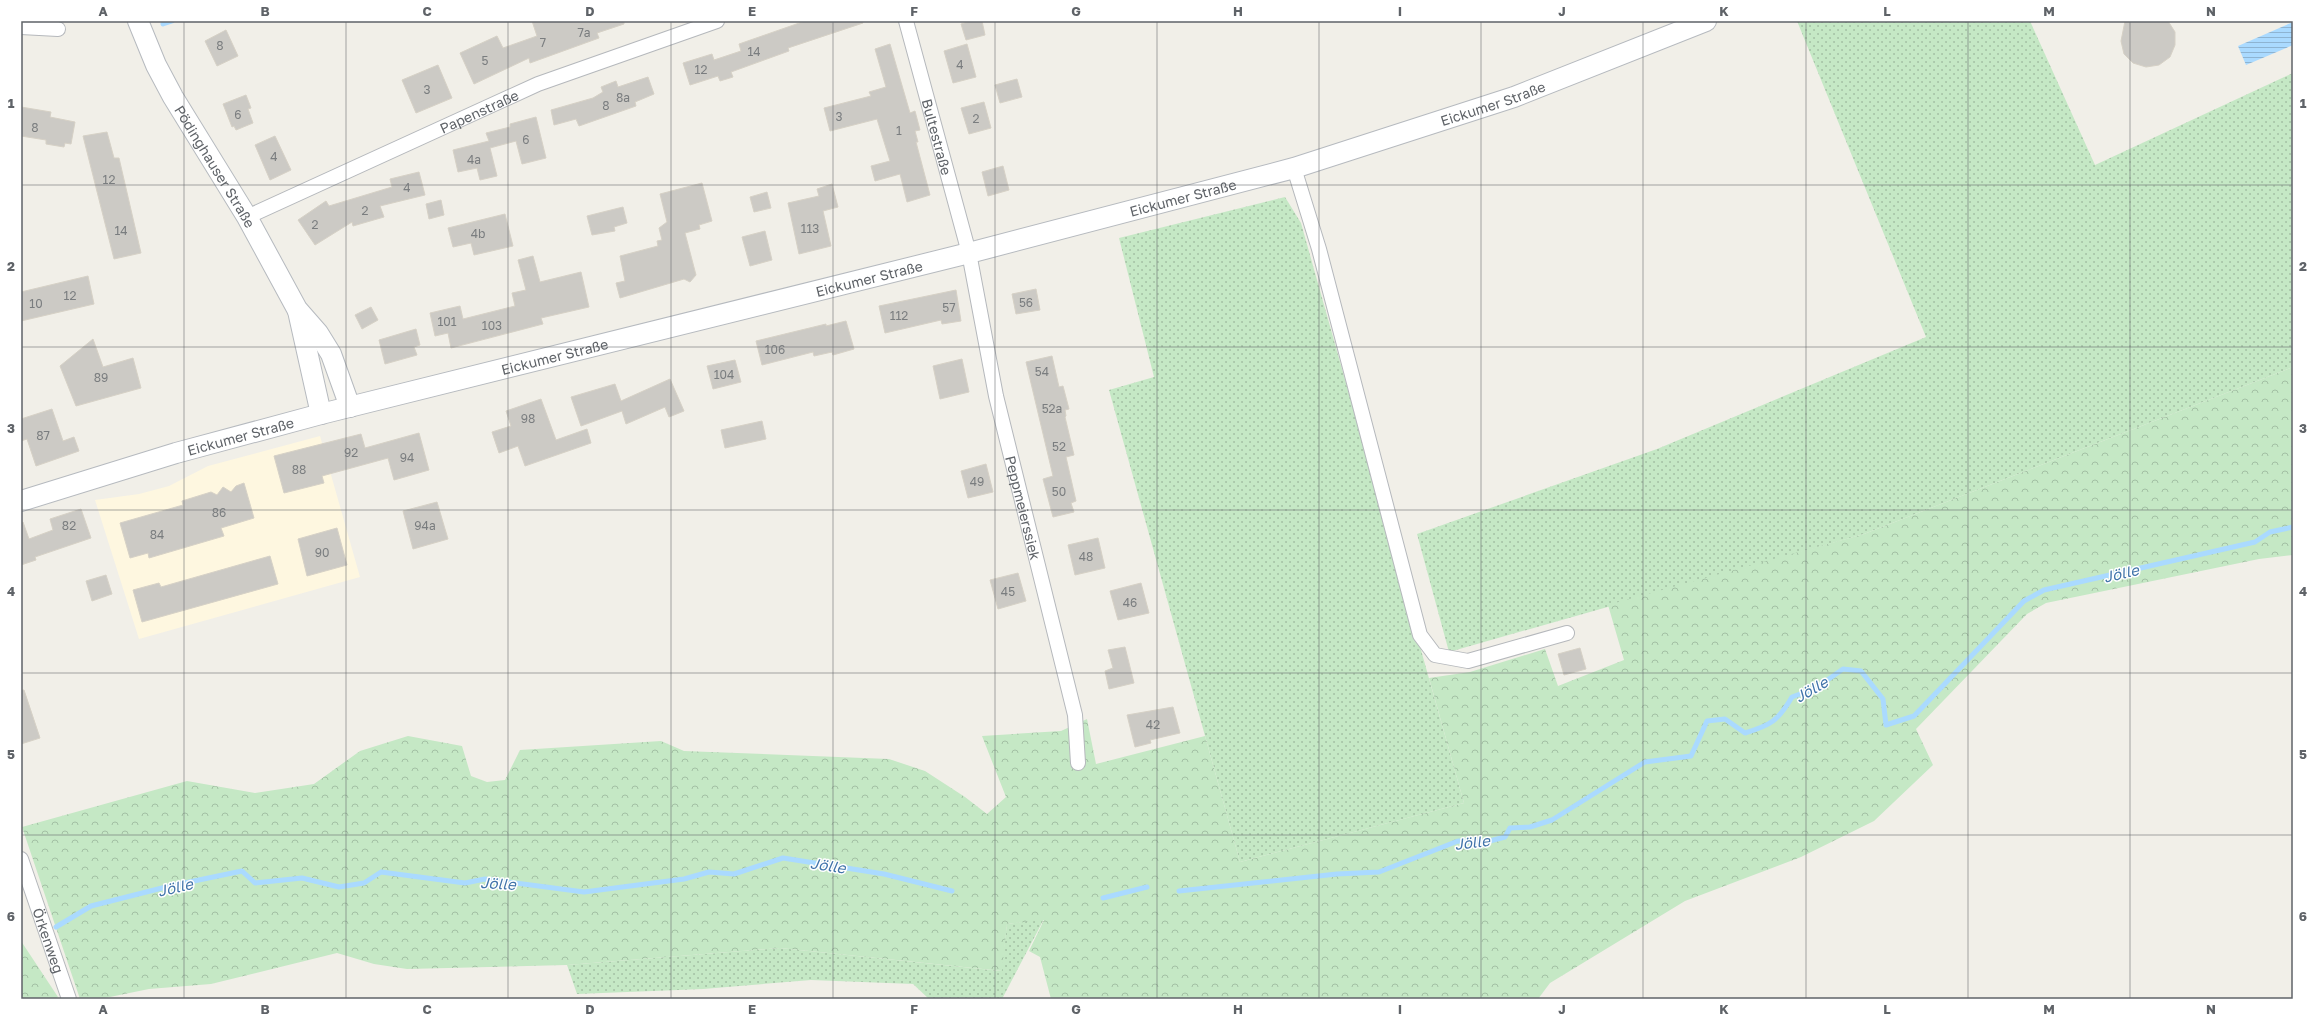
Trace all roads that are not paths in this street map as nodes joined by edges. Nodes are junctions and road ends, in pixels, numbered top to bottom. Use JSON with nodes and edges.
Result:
{"nodes":[{"id":1,"x":138,"y":21,"type":"edge"},
{"id":2,"x":717,"y":21,"type":"edge"},
{"id":3,"x":906,"y":21,"type":"edge"},
{"id":4,"x":1706,"y":21,"type":"edge"},
{"id":5,"x":21,"y":27,"type":"edge"},
{"id":6,"x":58,"y":29,"type":"dead end"},
{"id":7,"x":1294,"y":168,"type":"junction"},
{"id":8,"x":247,"y":217,"type":"junction"},
{"id":9,"x":969,"y":253,"type":"junction"},
{"id":10,"x":297,"y":309,"type":"junction"},
{"id":11,"x":350,"y":407,"type":"junction"},
{"id":12,"x":321,"y":414,"type":"junction"},
{"id":13,"x":21,"y":500,"type":"edge"},
{"id":14,"x":1566,"y":633,"type":"dead end"},
{"id":15,"x":1078,"y":762,"type":"dead end"},
{"id":16,"x":21,"y":859,"type":"edge"},
{"id":17,"x":69,"y":999,"type":"edge"}],
"edges":[{"from":1,"to":8,"type":"main road","name":"Pödinghauser Straße"},
{"from":2,"to":8,"type":"street","name":"Papenstraße"},
{"from":3,"to":9,"type":"street","name":"Bultestraße"},
{"from":4,"to":7,"type":"main road","name":"Eickumer Straße"},
{"from":5,"to":6,"type":"street"},
{"from":7,"to":9,"type":"main road","name":"Eickumer Straße"},
{"from":7,"to":14,"type":"street"},
{"from":8,"to":10,"type":"main road","name":"Pödinghauser Straße"},
{"from":9,"to":11,"type":"main road","name":"Eickumer Straße"},
{"from":9,"to":15,"type":"street","name":"Peppmeierssiek"},
{"from":10,"to":11,"type":"main road","name":"Pödinghauser Straße"},
{"from":10,"to":12,"type":"main road","name":"Pödinghauser Straße"},
{"from":11,"to":12,"type":"main road","name":"Eickumer Straße"},
{"from":12,"to":13,"type":"main road","name":"Eickumer Straße"},
{"from":16,"to":17,"type":"street","name":"Örkenweg"}]}
